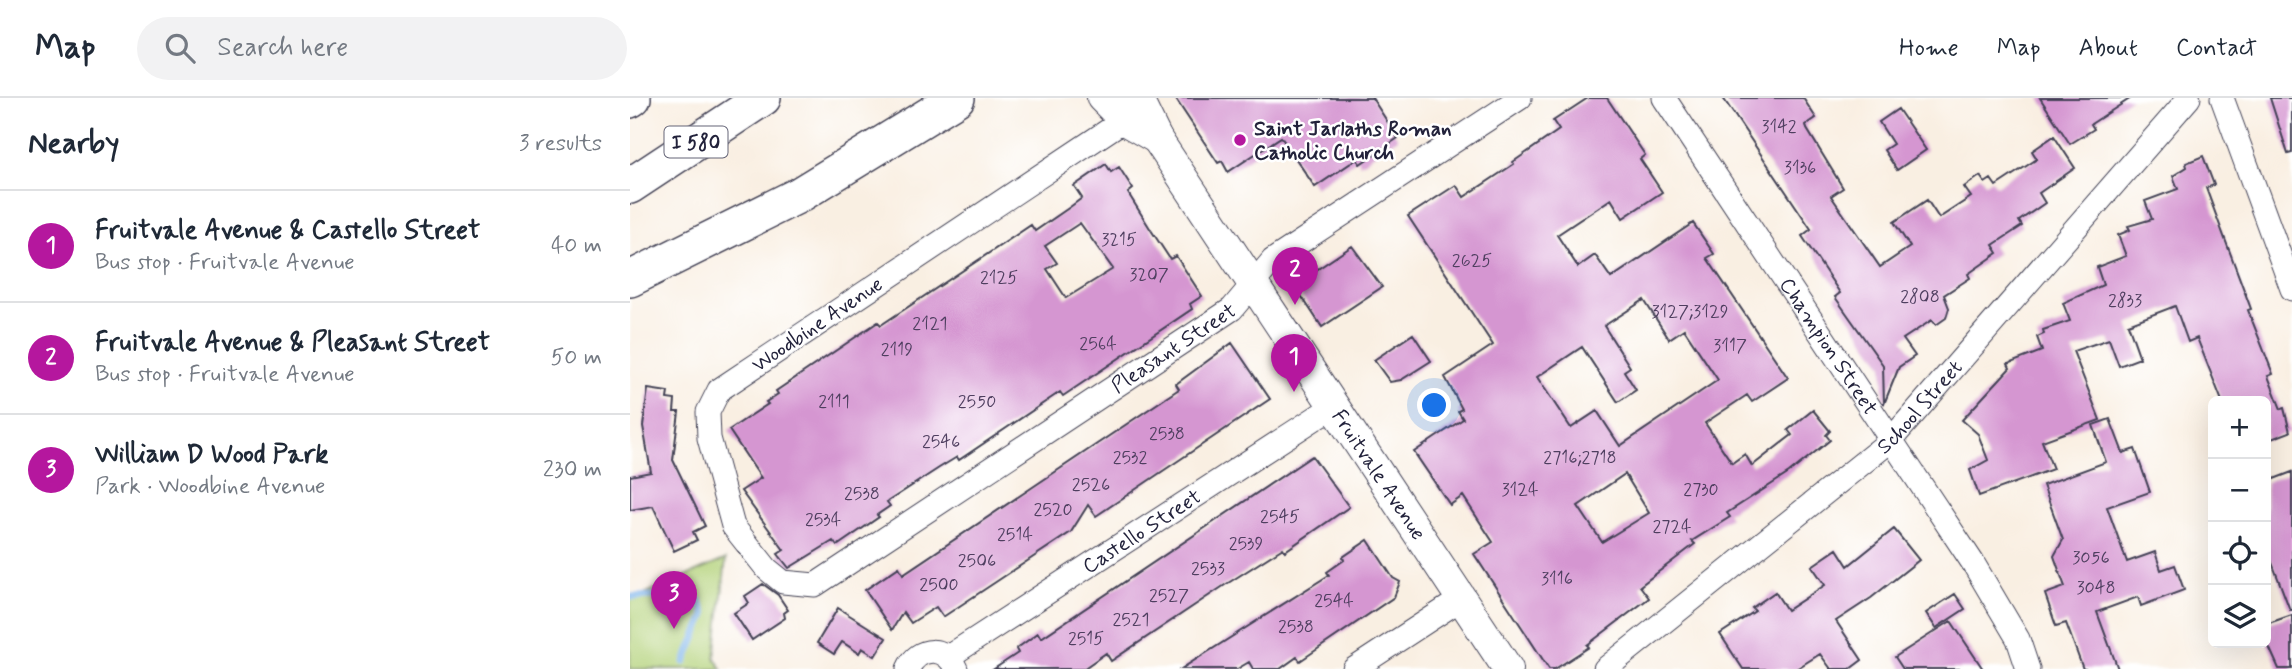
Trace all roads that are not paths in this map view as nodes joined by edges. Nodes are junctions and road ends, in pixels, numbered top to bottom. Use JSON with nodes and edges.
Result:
{"nodes":[{"id":1,"x":763,"y":98,"type":"edge"},
{"id":2,"x":957,"y":98,"type":"edge"},
{"id":3,"x":1102,"y":98,"type":"edge"},
{"id":4,"x":1520,"y":98,"type":"edge"},
{"id":5,"x":1664,"y":98,"type":"edge"},
{"id":6,"x":2189,"y":98,"type":"edge"},
{"id":7,"x":2222,"y":98,"type":"edge"},
{"id":8,"x":1130,"y":109,"type":"edge"},
{"id":9,"x":630,"y":186,"type":"edge"},
{"id":10,"x":630,"y":279,"type":"edge"},
{"id":11,"x":1253,"y":284,"type":"junction"},
{"id":12,"x":2292,"y":289,"type":"edge"},
{"id":13,"x":1334,"y":406,"type":"junction"},
{"id":14,"x":1890,"y":441,"type":"junction"},
{"id":15,"x":815,"y":585,"type":"joint"},
{"id":16,"x":1461,"y":599,"type":"junction"},
{"id":17,"x":952,"y":663,"type":"edge"},
{"id":18,"x":908,"y":669,"type":"edge"},
{"id":19,"x":1354,"y":669,"type":"edge"},
{"id":20,"x":1508,"y":669,"type":"edge"},
{"id":21,"x":1605,"y":669,"type":"edge"},
{"id":22,"x":2028,"y":669,"type":"edge"}],
"edges":[{"from":1,"to":9,"type":"highway","number":"I 580"},
{"from":2,"to":10,"type":"highway"},
{"from":3,"to":8,"type":"main road","name":"Fruitvale Avenue"},
{"from":4,"to":11,"type":"street","name":"Pleasant Street"},
{"from":5,"to":14,"type":"street","name":"Champion Street"},
{"from":6,"to":14,"type":"street","name":"School Street"},
{"from":7,"to":12,"type":"street"},
{"from":8,"to":11,"type":"main road","name":"Fruitvale Avenue"},
{"from":8,"to":15,"type":"street","name":"Woodbine Avenue"},
{"from":11,"to":13,"type":"main road","name":"Fruitvale Avenue"},
{"from":11,"to":15,"type":"street","name":"Pleasant Street"},
{"from":13,"to":16,"type":"main road","name":"Fruitvale Avenue"},
{"from":13,"to":17,"type":"street","name":"Castello Street"},
{"from":14,"to":21,"type":"street","name":"School Street"},
{"from":14,"to":22,"type":"street","name":"Champion Street"},
{"from":16,"to":19,"type":"street"},
{"from":16,"to":20,"type":"main road","name":"Fruitvale Avenue"},
{"from":17,"to":18,"type":"street"}]}
